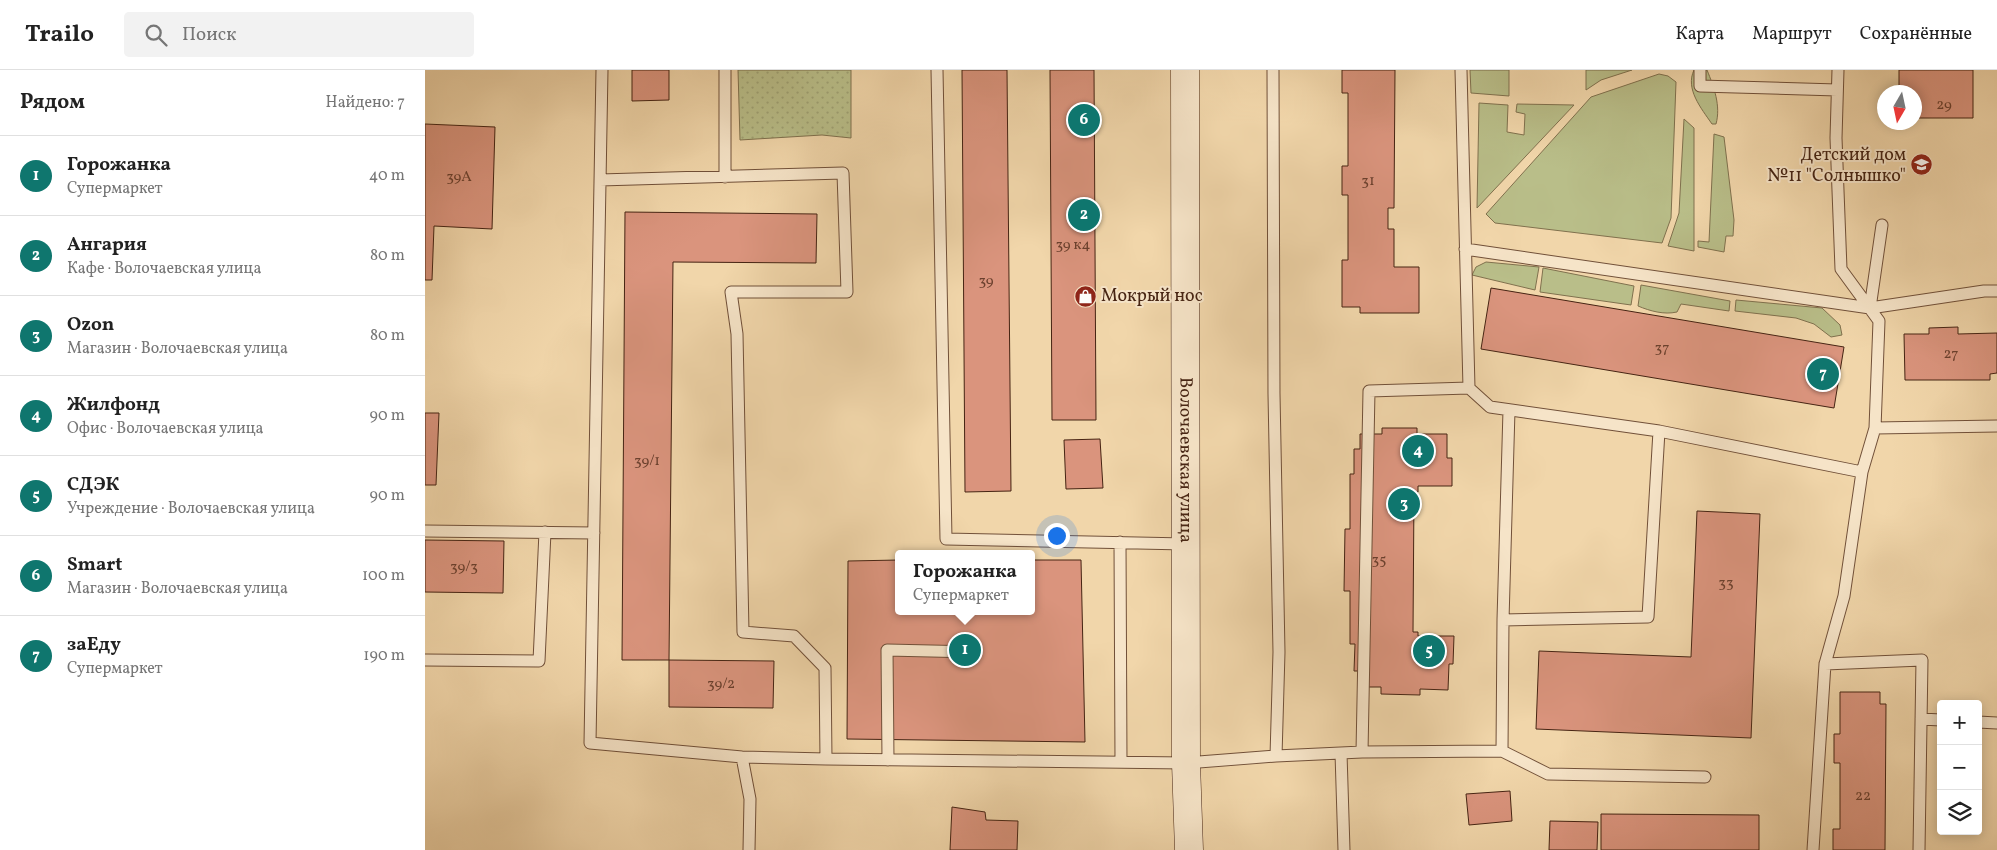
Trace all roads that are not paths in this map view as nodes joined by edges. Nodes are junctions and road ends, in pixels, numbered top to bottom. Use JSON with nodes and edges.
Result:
{"nodes":[{"id":1,"x":602,"y":70,"type":"edge"},
{"id":2,"x":725,"y":70,"type":"edge"},
{"id":3,"x":937,"y":70,"type":"edge"},
{"id":4,"x":1185,"y":70,"type":"edge"},
{"id":5,"x":1273,"y":70,"type":"edge"},
{"id":6,"x":1461,"y":70,"type":"edge"},
{"id":7,"x":1700,"y":70,"type":"edge"},
{"id":8,"x":1838,"y":70,"type":"edge"},
{"id":9,"x":1837,"y":90,"type":"junction"},
{"id":10,"x":725,"y":177,"type":"junction"},
{"id":11,"x":600,"y":180,"type":"junction"},
{"id":12,"x":1882,"y":225,"type":"dead end"},
{"id":13,"x":1465,"y":249,"type":"junction"},
{"id":14,"x":1997,"y":292,"type":"edge"},
{"id":15,"x":1870,"y":308,"type":"junction"},
{"id":16,"x":1469,"y":388,"type":"junction"},
{"id":17,"x":1509,"y":410,"type":"junction"},
{"id":18,"x":1997,"y":426,"type":"edge"},
{"id":19,"x":1875,"y":428,"type":"junction"},
{"id":20,"x":1659,"y":431,"type":"junction"},
{"id":21,"x":1862,"y":472,"type":"junction"},
{"id":22,"x":425,"y":531,"type":"edge"},
{"id":23,"x":545,"y":532,"type":"junction"},
{"id":24,"x":594,"y":533,"type":"junction"},
{"id":25,"x":1120,"y":542,"type":"junction"},
{"id":26,"x":1186,"y":544,"type":"junction"},
{"id":27,"x":1503,"y":620,"type":"junction"},
{"id":28,"x":975,"y":652,"type":"dead end"},
{"id":29,"x":425,"y":660,"type":"edge"},
{"id":30,"x":1825,"y":664,"type":"junction"},
{"id":31,"x":1921,"y":720,"type":"junction"},
{"id":32,"x":1937,"y":720,"type":"edge"},
{"id":33,"x":1982,"y":722,"type":"edge"},
{"id":34,"x":1997,"y":723,"type":"edge"},
{"id":35,"x":1502,"y":751,"type":"junction"},
{"id":36,"x":1341,"y":752,"type":"junction"},
{"id":37,"x":1361,"y":752,"type":"junction"},
{"id":38,"x":1276,"y":756,"type":"junction"},
{"id":39,"x":742,"y":757,"type":"junction"},
{"id":40,"x":826,"y":759,"type":"junction"},
{"id":41,"x":888,"y":760,"type":"junction"},
{"id":42,"x":1121,"y":762,"type":"junction"},
{"id":43,"x":1186,"y":763,"type":"junction"},
{"id":44,"x":1705,"y":777,"type":"dead end"},
{"id":45,"x":749,"y":850,"type":"edge"},
{"id":46,"x":1189,"y":850,"type":"edge"},
{"id":47,"x":1344,"y":850,"type":"edge"},
{"id":48,"x":1813,"y":850,"type":"edge"},
{"id":49,"x":1919,"y":850,"type":"edge"}],
"edges":[{"from":1,"to":11,"type":"lane"},
{"from":2,"to":10,"type":"lane"},
{"from":3,"to":25,"type":"lane"},
{"from":4,"to":26,"type":"street","name":"Волочаевская улица"},
{"from":5,"to":38,"type":"lane"},
{"from":6,"to":13,"type":"lane"},
{"from":7,"to":9,"type":"lane"},
{"from":8,"to":9,"type":"lane"},
{"from":9,"to":15,"type":"lane"},
{"from":10,"to":11,"type":"lane"},
{"from":10,"to":40,"type":"lane"},
{"from":11,"to":24,"type":"lane"},
{"from":12,"to":15,"type":"lane"},
{"from":13,"to":15,"type":"lane"},
{"from":13,"to":16,"type":"lane"},
{"from":14,"to":15,"type":"lane"},
{"from":15,"to":19,"type":"lane"},
{"from":16,"to":17,"type":"lane"},
{"from":16,"to":37,"type":"lane"},
{"from":17,"to":20,"type":"lane"},
{"from":17,"to":27,"type":"lane"},
{"from":18,"to":19,"type":"lane"},
{"from":19,"to":21,"type":"lane"},
{"from":20,"to":21,"type":"lane"},
{"from":20,"to":27,"type":"lane"},
{"from":21,"to":30,"type":"lane"},
{"from":22,"to":23,"type":"lane"},
{"from":23,"to":24,"type":"lane"},
{"from":23,"to":29,"type":"lane"},
{"from":24,"to":39,"type":"lane"},
{"from":25,"to":26,"type":"lane"},
{"from":25,"to":42,"type":"lane"},
{"from":26,"to":43,"type":"street","name":"Волочаевская улица"},
{"from":27,"to":35,"type":"lane"},
{"from":28,"to":41,"type":"lane"},
{"from":30,"to":31,"type":"lane"},
{"from":30,"to":48,"type":"lane"},
{"from":31,"to":32,"type":"lane"},
{"from":31,"to":49,"type":"lane"},
{"from":33,"to":34,"type":"lane"},
{"from":35,"to":37,"type":"lane"},
{"from":35,"to":44,"type":"lane"},
{"from":36,"to":37,"type":"lane"},
{"from":36,"to":38,"type":"lane"},
{"from":36,"to":47,"type":"lane"},
{"from":38,"to":43,"type":"lane"},
{"from":39,"to":40,"type":"lane"},
{"from":39,"to":45,"type":"lane"},
{"from":40,"to":41,"type":"lane"},
{"from":41,"to":42,"type":"lane"},
{"from":42,"to":43,"type":"lane"},
{"from":43,"to":46,"type":"street","name":"Волочаевская улица"}]}
